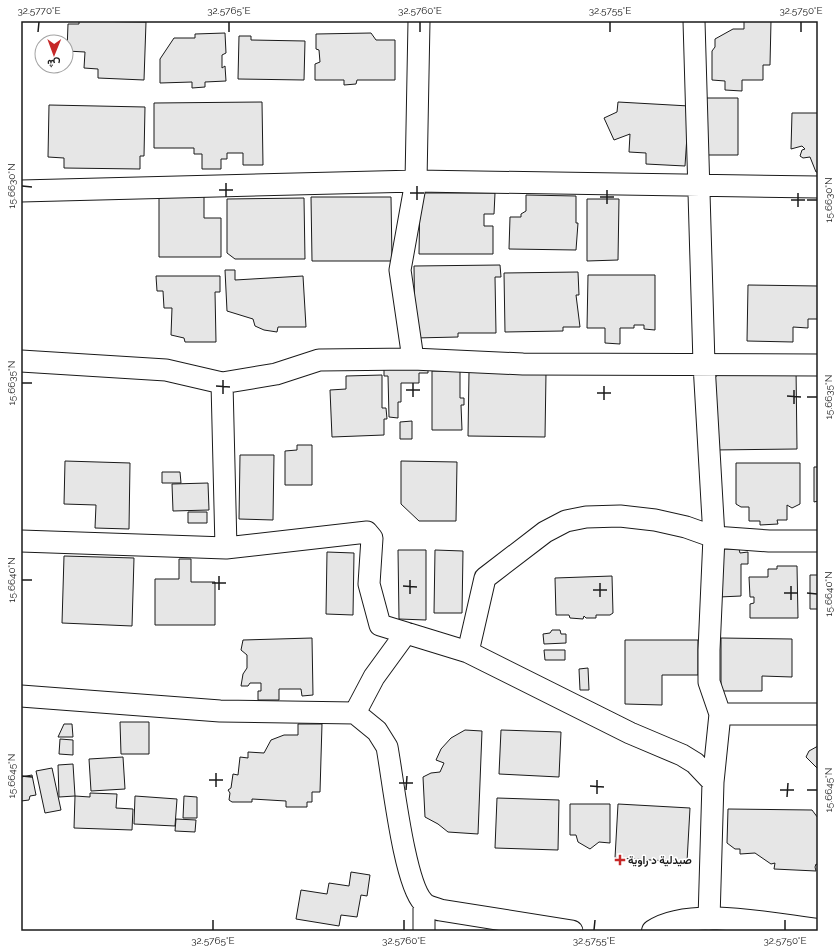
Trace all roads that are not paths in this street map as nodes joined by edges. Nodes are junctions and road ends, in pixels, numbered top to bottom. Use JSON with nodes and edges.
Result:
{"nodes":[{"id":1,"x":419,"y":21,"type":"edge"},
{"id":2,"x":694,"y":21,"type":"edge"},
{"id":3,"x":416,"y":182,"type":"junction"},
{"id":4,"x":700,"y":186,"type":"junction"},
{"id":5,"x":818,"y":187,"type":"edge"},
{"id":6,"x":21,"y":191,"type":"edge"},
{"id":7,"x":413,"y":359,"type":"junction"},
{"id":8,"x":21,"y":361,"type":"edge"},
{"id":9,"x":704,"y":364,"type":"junction"},
{"id":10,"x":818,"y":365,"type":"edge"},
{"id":11,"x":222,"y":383,"type":"junction"},
{"id":12,"x":714,"y":537,"type":"junction"},
{"id":13,"x":21,"y":541,"type":"edge"},
{"id":14,"x":818,"y":541,"type":"edge"},
{"id":15,"x":226,"y":548,"type":"junction"},
{"id":16,"x":406,"y":633,"type":"junction"},
{"id":17,"x":468,"y":652,"type":"junction"},
{"id":18,"x":21,"y":696,"type":"edge"},
{"id":19,"x":355,"y":714,"type":"junction"},
{"id":20,"x":720,"y":714,"type":"junction"},
{"id":21,"x":818,"y":714,"type":"edge"},
{"id":22,"x":713,"y":782,"type":"junction"},
{"id":23,"x":424,"y":904,"type":"junction"},
{"id":24,"x":709,"y":919,"type":"junction"},
{"id":25,"x":818,"y":930,"type":"edge"},
{"id":26,"x":424,"y":931,"type":"edge"},
{"id":27,"x":572,"y":931,"type":"edge"},
{"id":28,"x":653,"y":931,"type":"edge"}],
"edges":[{"from":1,"to":3,"type":"street"},
{"from":2,"to":4,"type":"street"},
{"from":3,"to":4,"type":"street"},
{"from":3,"to":6,"type":"street"},
{"from":3,"to":7,"type":"street"},
{"from":4,"to":5,"type":"street"},
{"from":4,"to":9,"type":"street"},
{"from":7,"to":9,"type":"street"},
{"from":7,"to":11,"type":"street"},
{"from":8,"to":11,"type":"street"},
{"from":9,"to":10,"type":"street"},
{"from":9,"to":12,"type":"street"},
{"from":11,"to":15,"type":"street"},
{"from":12,"to":14,"type":"street"},
{"from":12,"to":17,"type":"street"},
{"from":12,"to":20,"type":"street"},
{"from":13,"to":15,"type":"street"},
{"from":15,"to":16,"type":"street"},
{"from":16,"to":17,"type":"street"},
{"from":16,"to":19,"type":"street"},
{"from":17,"to":22,"type":"street"},
{"from":18,"to":19,"type":"street"},
{"from":19,"to":23,"type":"street"},
{"from":20,"to":21,"type":"street"},
{"from":20,"to":22,"type":"street"},
{"from":22,"to":24,"type":"street"},
{"from":23,"to":26,"type":"street"},
{"from":23,"to":27,"type":"street"},
{"from":24,"to":25,"type":"street"},
{"from":24,"to":28,"type":"street"}]}
